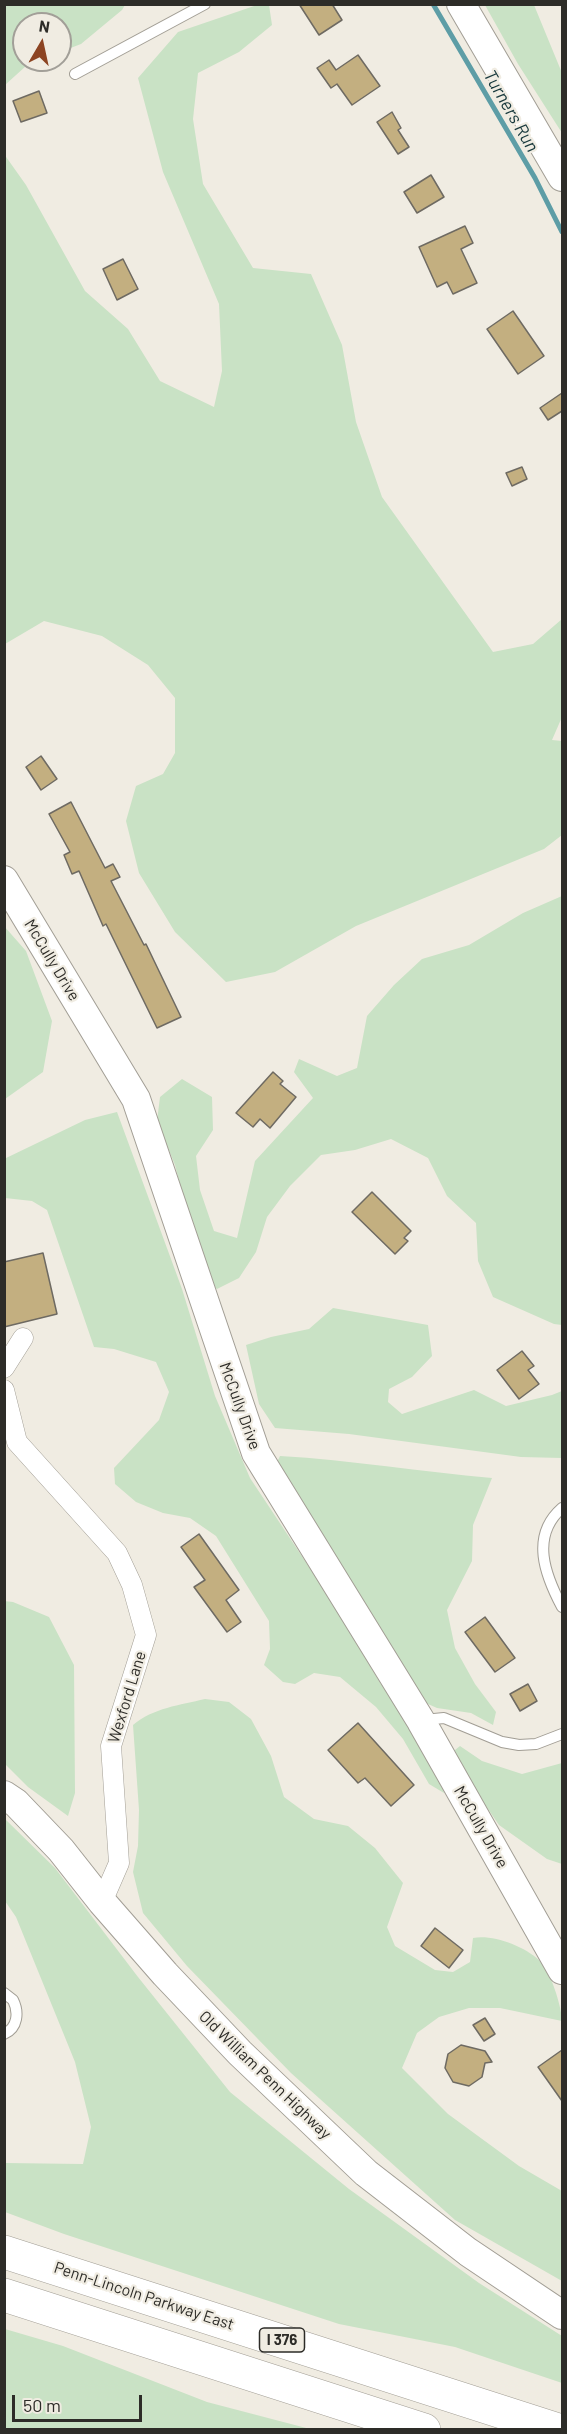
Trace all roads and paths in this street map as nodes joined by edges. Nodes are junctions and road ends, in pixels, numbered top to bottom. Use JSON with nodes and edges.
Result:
{"nodes":[{"id":1,"x":205,"y":4,"type":"edge"},
{"id":2,"x":461,"y":4,"type":"edge"},
{"id":3,"x":75,"y":74,"type":"dead end"},
{"id":4,"x":562,"y":177,"type":"edge"},
{"id":5,"x":4,"y":880,"type":"edge"},
{"id":6,"x":23,"y":1338,"type":"dead end"},
{"id":7,"x":4,"y":1368,"type":"edge"},
{"id":8,"x":4,"y":1390,"type":"edge"},
{"id":9,"x":562,"y":1508,"type":"edge"},
{"id":10,"x":562,"y":1606,"type":"edge"},
{"id":11,"x":421,"y":1721,"type":"junction"},
{"id":12,"x":562,"y":1734,"type":"edge"},
{"id":13,"x":4,"y":1795,"type":"edge"},
{"id":14,"x":102,"y":1902,"type":"junction"},
{"id":15,"x":562,"y":1970,"type":"edge"},
{"id":16,"x":4,"y":1993,"type":"edge"},
{"id":17,"x":4,"y":2034,"type":"edge"},
{"id":18,"x":4,"y":2252,"type":"edge"},
{"id":19,"x":4,"y":2295,"type":"edge"},
{"id":20,"x":562,"y":2315,"type":"edge"},
{"id":21,"x":424,"y":2430,"type":"edge"},
{"id":22,"x":558,"y":2430,"type":"edge"}],
"edges":[{"from":1,"to":3,"type":"lane"},
{"from":2,"to":4,"type":"street"},
{"from":5,"to":11,"type":"street","name":"McCully Drive"},
{"from":6,"to":7,"type":"street"},
{"from":8,"to":14,"type":"street","name":"Wexford Lane"},
{"from":9,"to":10,"type":"lane"},
{"from":11,"to":12,"type":"lane"},
{"from":11,"to":15,"type":"street","name":"McCully Drive"},
{"from":13,"to":14,"type":"street","name":"Old William Penn Highway"},
{"from":14,"to":20,"type":"street","name":"Old William Penn Highway"},
{"from":16,"to":17,"type":"lane"},
{"from":18,"to":22,"type":"highway","name":"Penn-Lincoln Parkway East","number":"I 376"},
{"from":19,"to":21,"type":"highway","number":"I 376"}]}
